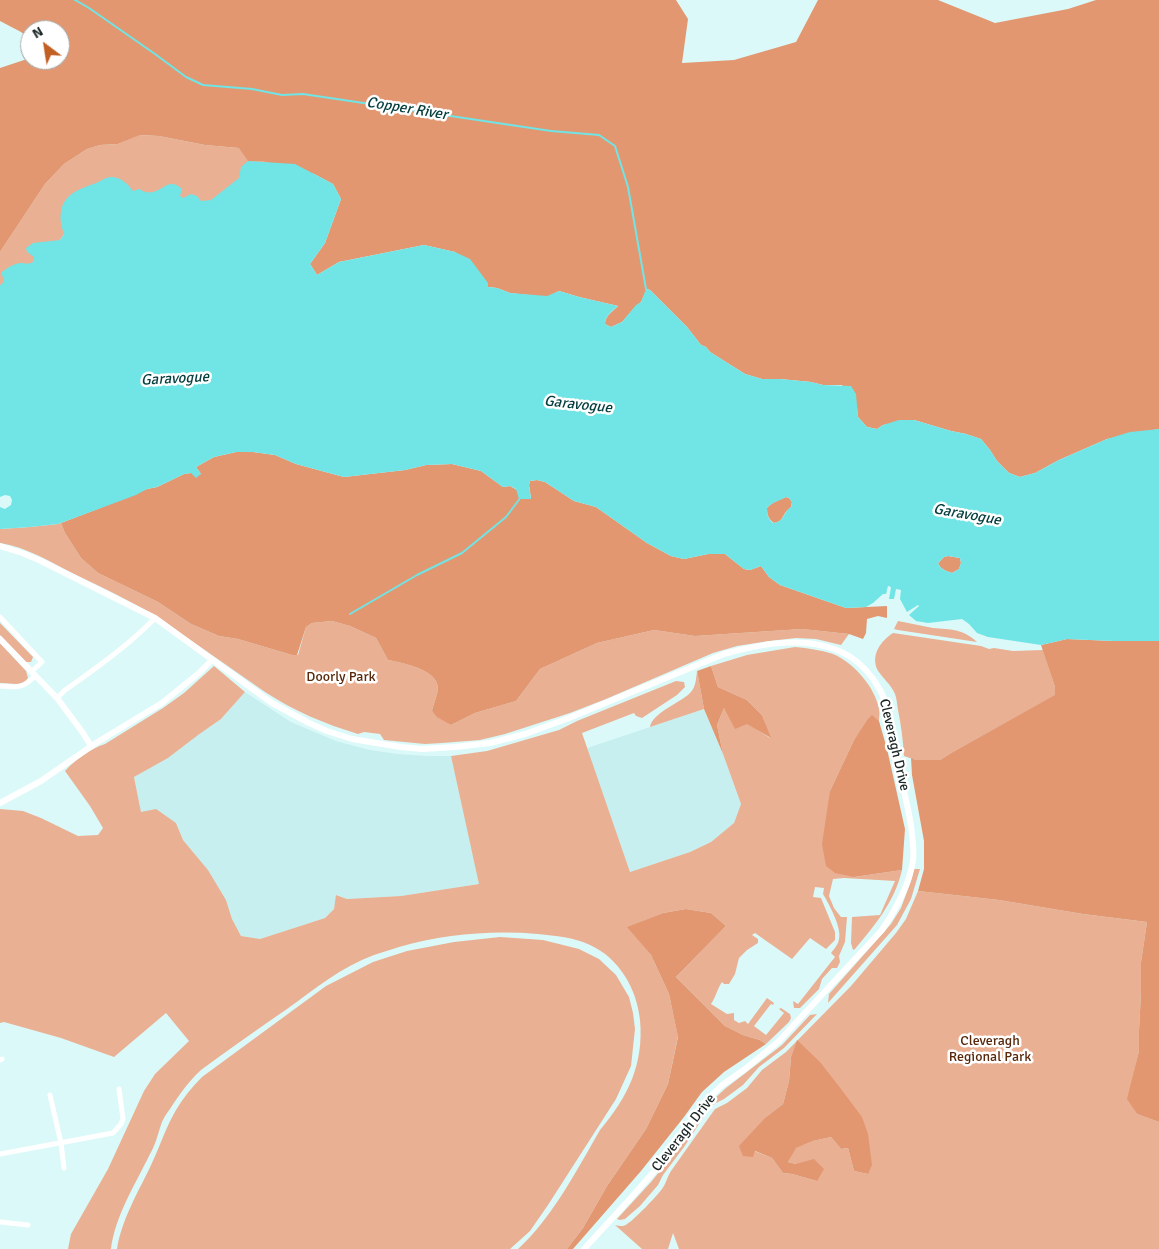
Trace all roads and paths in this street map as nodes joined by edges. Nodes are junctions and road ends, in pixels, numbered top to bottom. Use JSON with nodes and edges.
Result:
{"nodes":[{"id":1,"x":0,"y":546,"type":"edge"},
{"id":2,"x":0,"y":617,"type":"edge"},
{"id":3,"x":155,"y":618,"type":"junction"},
{"id":4,"x":0,"y":639,"type":"edge"},
{"id":5,"x":212,"y":660,"type":"junction"},
{"id":6,"x":33,"y":674,"type":"junction"},
{"id":7,"x":0,"y":686,"type":"edge"},
{"id":8,"x":56,"y":698,"type":"junction"},
{"id":9,"x":91,"y":746,"type":"junction"},
{"id":10,"x":0,"y":803,"type":"edge"},
{"id":11,"x":118,"y":1089,"type":"dead end"},
{"id":12,"x":50,"y":1095,"type":"dead end"},
{"id":13,"x":61,"y":1143,"type":"junction"},
{"id":14,"x":0,"y":1154,"type":"edge"},
{"id":15,"x":64,"y":1168,"type":"dead end"},
{"id":16,"x":0,"y":1222,"type":"edge"},
{"id":17,"x":28,"y":1225,"type":"dead end"},
{"id":18,"x":584,"y":1249,"type":"edge"}],
"edges":[{"from":1,"to":3,"type":"street"},
{"from":2,"to":6,"type":"street"},
{"from":3,"to":5,"type":"street"},
{"from":3,"to":8,"type":"street"},
{"from":4,"to":6,"type":"street"},
{"from":5,"to":9,"type":"street"},
{"from":5,"to":18,"type":"street","name":"Cleveragh Drive"},
{"from":6,"to":7,"type":"street"},
{"from":6,"to":8,"type":"street"},
{"from":8,"to":9,"type":"street"},
{"from":9,"to":10,"type":"street"},
{"from":11,"to":13,"type":"street"},
{"from":12,"to":13,"type":"street"},
{"from":13,"to":14,"type":"street"},
{"from":13,"to":15,"type":"street"},
{"from":16,"to":17,"type":"street"}]}
